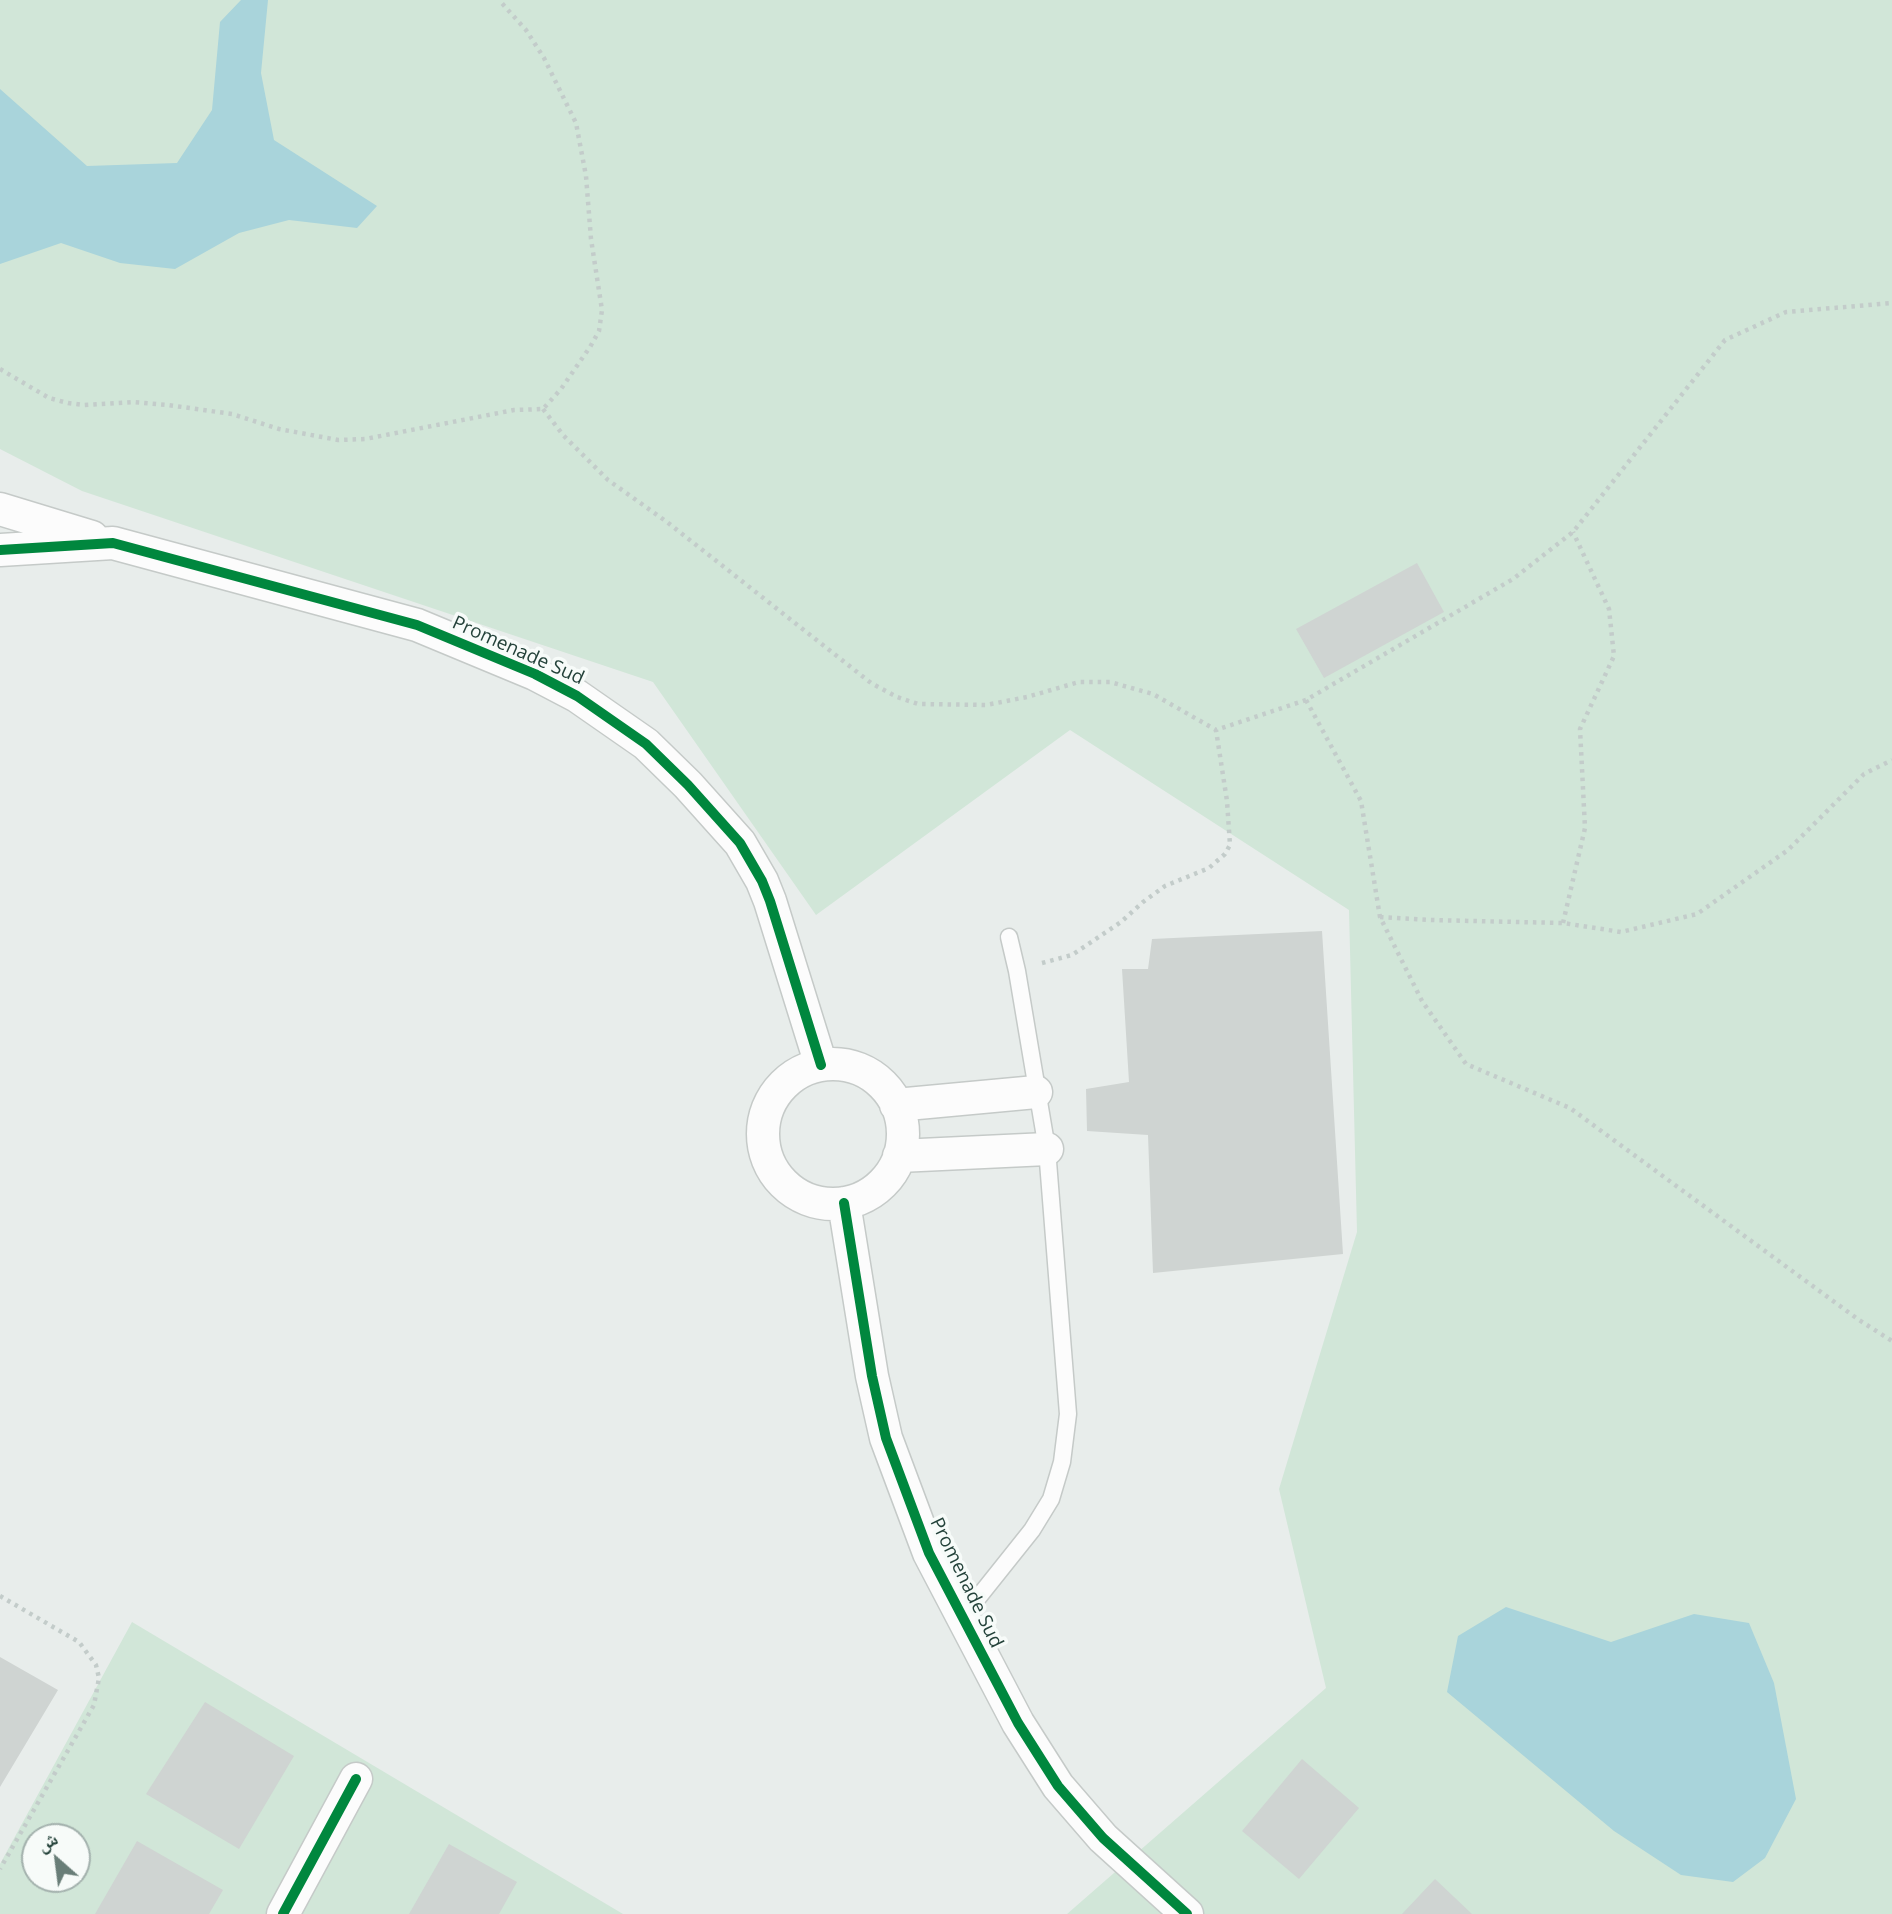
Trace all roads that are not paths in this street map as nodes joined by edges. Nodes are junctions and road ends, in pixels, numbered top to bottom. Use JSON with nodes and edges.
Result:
{"nodes":[{"id":1,"x":0,"y":509,"type":"edge"},
{"id":2,"x":113,"y":543,"type":"junction"},
{"id":3,"x":0,"y":550,"type":"edge"},
{"id":4,"x":1009,"y":937,"type":"dead end"},
{"id":5,"x":821,"y":1065,"type":"junction"},
{"id":6,"x":1036,"y":1092,"type":"junction"},
{"id":7,"x":896,"y":1105,"type":"junction"},
{"id":8,"x":1046,"y":1149,"type":"junction"},
{"id":9,"x":899,"y":1156,"type":"junction"},
{"id":10,"x":844,"y":1203,"type":"junction"},
{"id":11,"x":961,"y":1619,"type":"junction"},
{"id":12,"x":356,"y":1779,"type":"dead end"},
{"id":13,"x":283,"y":1914,"type":"edge"},
{"id":14,"x":1187,"y":1914,"type":"edge"}],
"edges":[{"from":1,"to":2,"type":"street"},
{"from":2,"to":3,"type":"street","name":"Promenade Sud"},
{"from":2,"to":5,"type":"street","name":"Promenade Sud"},
{"from":4,"to":6,"type":"lane"},
{"from":5,"to":7,"type":"street"},
{"from":5,"to":10,"type":"street"},
{"from":6,"to":7,"type":"street"},
{"from":6,"to":8,"type":"lane"},
{"from":7,"to":9,"type":"street"},
{"from":8,"to":9,"type":"street"},
{"from":8,"to":11,"type":"lane"},
{"from":9,"to":10,"type":"street"},
{"from":10,"to":11,"type":"street","name":"Promenade Sud"},
{"from":11,"to":14,"type":"street","name":"Promenade Sud"},
{"from":12,"to":13,"type":"street"}]}
